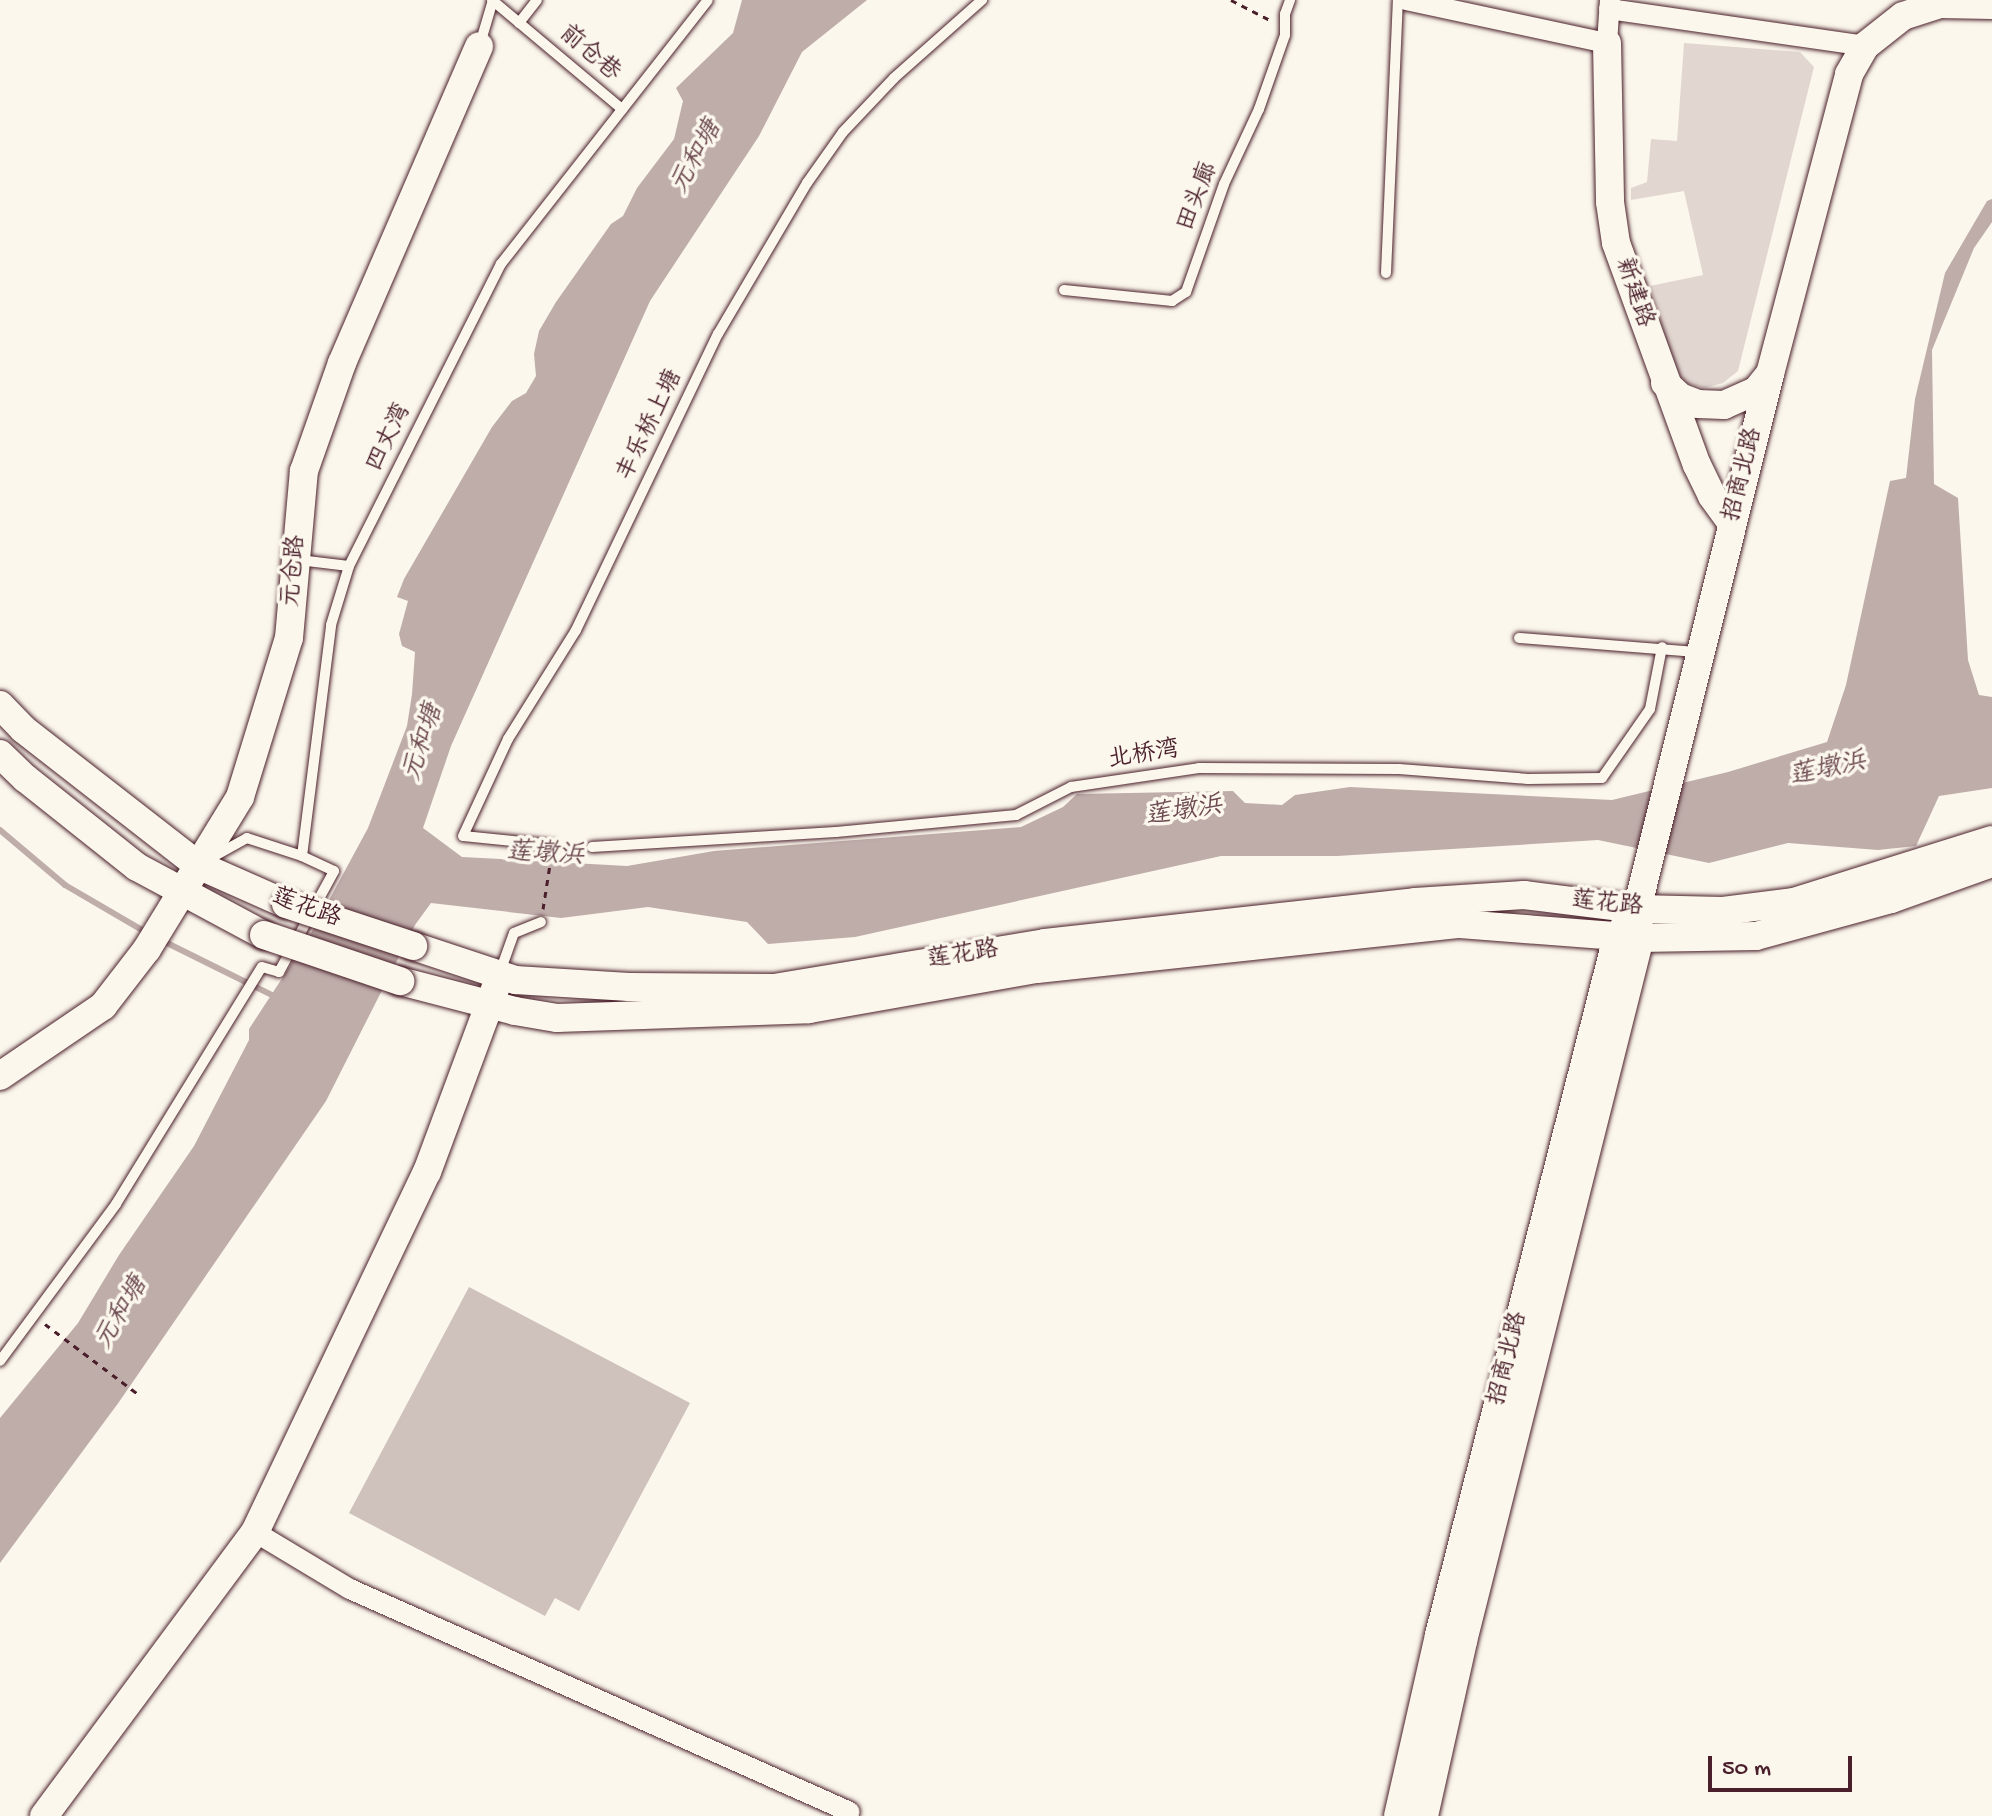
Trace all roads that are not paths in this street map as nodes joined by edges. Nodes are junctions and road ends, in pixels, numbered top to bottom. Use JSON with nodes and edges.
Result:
{"nodes":[{"id":1,"x":492,"y":0,"type":"edge"},
{"id":2,"x":537,"y":0,"type":"edge"},
{"id":3,"x":708,"y":0,"type":"edge"},
{"id":4,"x":982,"y":0,"type":"edge"},
{"id":5,"x":1290,"y":0,"type":"edge"},
{"id":6,"x":1398,"y":0,"type":"edge"},
{"id":7,"x":1406,"y":0,"type":"edge"},
{"id":8,"x":1609,"y":5,"type":"edge"},
{"id":9,"x":1992,"y":5,"type":"edge"},
{"id":10,"x":1481,"y":8,"type":"edge"},
{"id":11,"x":519,"y":23,"type":"junction"},
{"id":12,"x":1607,"y":43,"type":"junction"},
{"id":13,"x":479,"y":46,"type":"joint"},
{"id":14,"x":1865,"y":46,"type":"junction"},
{"id":15,"x":622,"y":109,"type":"junction"},
{"id":16,"x":1386,"y":273,"type":"dead end"},
{"id":17,"x":1064,"y":290,"type":"dead end"},
{"id":18,"x":1770,"y":374,"type":"junction"},
{"id":19,"x":1665,"y":383,"type":"junction"},
{"id":20,"x":1732,"y":524,"type":"junction"},
{"id":21,"x":296,"y":560,"type":"junction"},
{"id":22,"x":349,"y":566,"type":"junction"},
{"id":23,"x":1519,"y":638,"type":"dead end"},
{"id":24,"x":1662,"y":647,"type":"junction"},
{"id":25,"x":1699,"y":652,"type":"junction"},
{"id":26,"x":0,"y":705,"type":"edge"},
{"id":27,"x":0,"y":754,"type":"edge"},
{"id":28,"x":1992,"y":840,"type":"edge"},
{"id":29,"x":552,"y":845,"type":"road end"},
{"id":30,"x":592,"y":847,"type":"dead end"},
{"id":31,"x":302,"y":856,"type":"junction"},
{"id":32,"x":1992,"y":863,"type":"edge"},
{"id":33,"x":198,"y":865,"type":"junction"},
{"id":34,"x":181,"y":893,"type":"junction"},
{"id":35,"x":1637,"y":909,"type":"junction"},
{"id":36,"x":541,"y":922,"type":"road end"},
{"id":37,"x":1628,"y":937,"type":"junction"},
{"id":38,"x":499,"y":975,"type":"junction"},
{"id":39,"x":490,"y":1005,"type":"junction"},
{"id":40,"x":0,"y":1076,"type":"edge"},
{"id":41,"x":0,"y":1361,"type":"edge"},
{"id":42,"x":255,"y":1532,"type":"junction"},
{"id":43,"x":850,"y":1812,"type":"dead end"},
{"id":44,"x":44,"y":1816,"type":"edge"},
{"id":45,"x":1398,"y":1816,"type":"edge"},
{"id":46,"x":1424,"y":1816,"type":"edge"}],
"edges":[{"from":1,"to":11,"type":"lane","name":"前仓巷"},
{"from":1,"to":13,"type":"lane","name":"元仓路"},
{"from":2,"to":11,"type":"lane"},
{"from":3,"to":15,"type":"lane","name":"四丈湾"},
{"from":4,"to":29,"type":"lane","name":"丰乐桥上塘"},
{"from":5,"to":17,"type":"lane","name":"田头廊"},
{"from":6,"to":16,"type":"lane"},
{"from":7,"to":10,"type":"street"},
{"from":8,"to":12,"type":"street"},
{"from":8,"to":14,"type":"street"},
{"from":9,"to":14,"type":"street"},
{"from":10,"to":12,"type":"street"},
{"from":11,"to":15,"type":"lane","name":"前仓巷"},
{"from":12,"to":19,"type":"street","name":"新建路"},
{"from":13,"to":21,"type":"street","name":"元仓路"},
{"from":14,"to":18,"type":"street","name":"招商北路"},
{"from":15,"to":22,"type":"lane","name":"四丈湾"},
{"from":18,"to":19,"type":"street"},
{"from":18,"to":20,"type":"street","name":"招商北路"},
{"from":19,"to":20,"type":"street","name":"新建路"},
{"from":20,"to":25,"type":"street","name":"招商北路"},
{"from":21,"to":22,"type":"lane"},
{"from":21,"to":33,"type":"street","name":"元仓路"},
{"from":22,"to":31,"type":"lane","name":"四丈湾"},
{"from":23,"to":24,"type":"lane"},
{"from":24,"to":25,"type":"lane"},
{"from":24,"to":30,"type":"lane","name":"北桥湾"},
{"from":25,"to":35,"type":"street","name":"招商北路"},
{"from":26,"to":33,"type":"street","name":"莲花路"},
{"from":27,"to":34,"type":"street","name":"莲花路"},
{"from":28,"to":35,"type":"street","name":"莲花路"},
{"from":31,"to":33,"type":"lane"},
{"from":31,"to":41,"type":"lane"},
{"from":32,"to":37,"type":"street","name":"莲花路"},
{"from":33,"to":34,"type":"street","name":"元仓路"},
{"from":33,"to":38,"type":"street","name":"莲花路","bridge":true},
{"from":34,"to":39,"type":"street","name":"莲花路","bridge":true},
{"from":34,"to":40,"type":"street","name":"元仓路"},
{"from":35,"to":37,"type":"street","name":"招商北路"},
{"from":35,"to":38,"type":"street","name":"莲花路"},
{"from":36,"to":38,"type":"lane"},
{"from":37,"to":39,"type":"street","name":"莲花路"},
{"from":37,"to":45,"type":"street","name":"招商北路"},
{"from":37,"to":46,"type":"street","name":"招商北路"},
{"from":38,"to":39,"type":"street"},
{"from":39,"to":42,"type":"street"},
{"from":42,"to":43,"type":"street"},
{"from":42,"to":44,"type":"street"}]}
